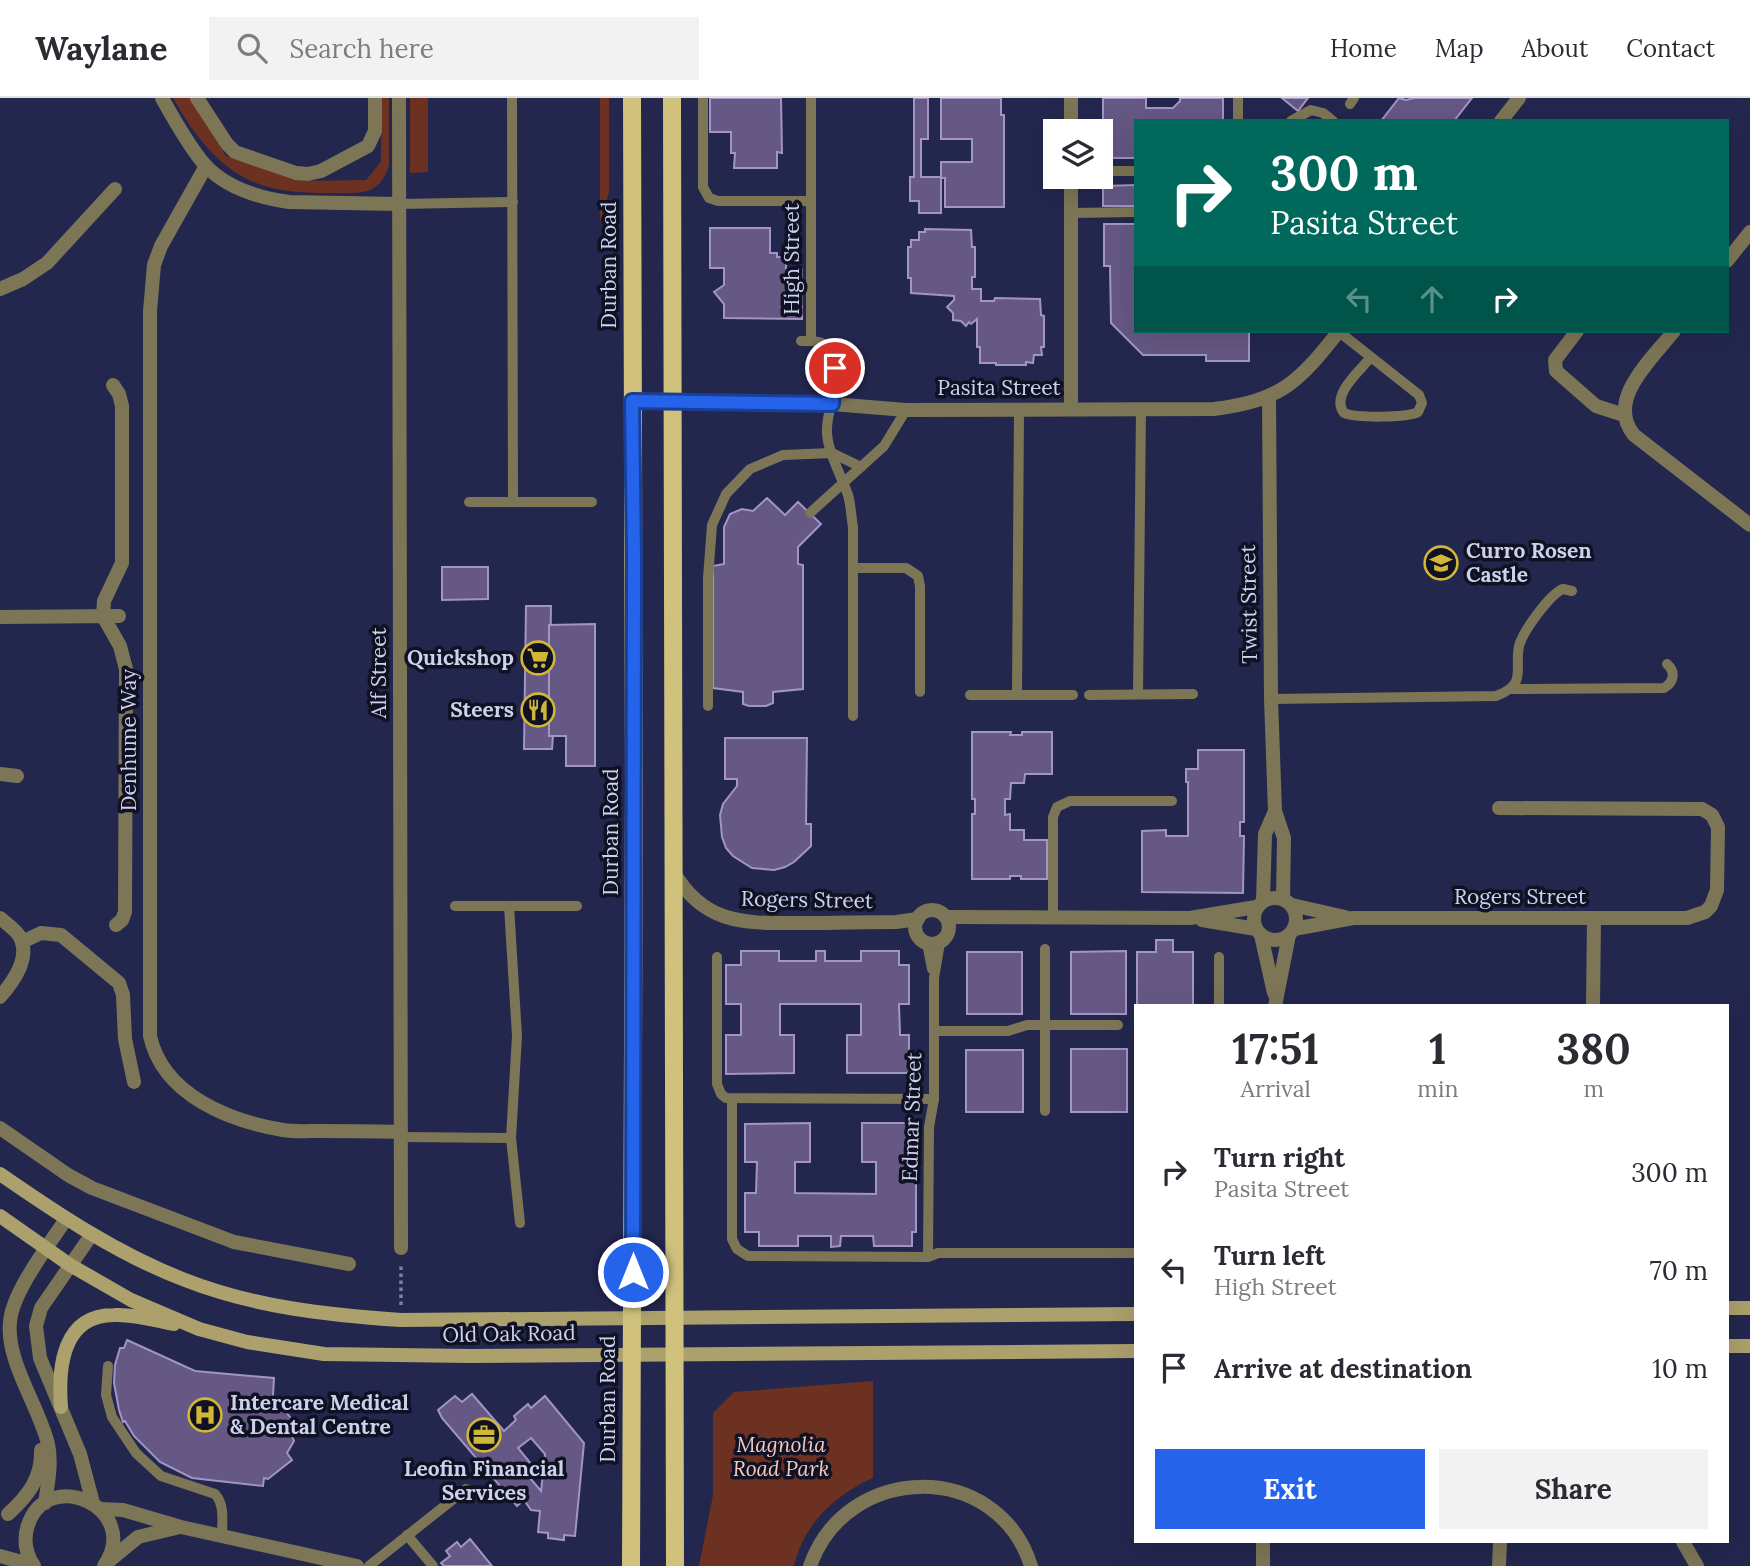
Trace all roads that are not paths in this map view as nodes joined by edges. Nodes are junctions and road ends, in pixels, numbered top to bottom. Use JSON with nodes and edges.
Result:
{"nodes":[{"id":1,"x":162,"y":98,"type":"edge"},
{"id":2,"x":197,"y":98,"type":"edge"},
{"id":3,"x":375,"y":98,"type":"edge"},
{"id":4,"x":399,"y":98,"type":"edge"},
{"id":5,"x":512,"y":98,"type":"edge"},
{"id":6,"x":632,"y":98,"type":"edge"},
{"id":7,"x":671,"y":98,"type":"edge"},
{"id":8,"x":703,"y":98,"type":"edge"},
{"id":9,"x":810,"y":98,"type":"edge"},
{"id":10,"x":1071,"y":98,"type":"edge"},
{"id":11,"x":1238,"y":98,"type":"edge"},
{"id":12,"x":1519,"y":98,"type":"edge"},
{"id":13,"x":1071,"y":119,"type":"edge"},
{"id":14,"x":1238,"y":119,"type":"edge"},
{"id":15,"x":1295,"y":119,"type":"edge"},
{"id":16,"x":1330,"y":119,"type":"edge"},
{"id":17,"x":1503,"y":119,"type":"edge"},
{"id":18,"x":206,"y":166,"type":"junction"},
{"id":19,"x":1134,"y":171,"type":"edge"},
{"id":20,"x":1113,"y":172,"type":"edge"},
{"id":21,"x":116,"y":189,"type":"dead end"},
{"id":22,"x":1071,"y":189,"type":"edge"},
{"id":23,"x":811,"y":201,"type":"junction"},
{"id":24,"x":513,"y":202,"type":"junction"},
{"id":25,"x":399,"y":204,"type":"junction"},
{"id":26,"x":1134,"y":212,"type":"edge"},
{"id":27,"x":1071,"y":213,"type":"junction"},
{"id":28,"x":1750,"y":232,"type":"edge"},
{"id":29,"x":1729,"y":258,"type":"edge"},
{"id":30,"x":0,"y":289,"type":"edge"},
{"id":31,"x":1336,"y":333,"type":"edge"},
{"id":32,"x":1341,"y":333,"type":"edge"},
{"id":33,"x":1575,"y":333,"type":"edge"},
{"id":34,"x":1672,"y":333,"type":"edge"},
{"id":35,"x":1371,"y":357,"type":"junction"},
{"id":36,"x":113,"y":385,"type":"dead end"},
{"id":37,"x":1269,"y":397,"type":"junction"},
{"id":38,"x":632,"y":401,"type":"junction"},
{"id":39,"x":674,"y":402,"type":"junction"},
{"id":40,"x":832,"y":404,"type":"junction"},
{"id":41,"x":1019,"y":409,"type":"junction"},
{"id":42,"x":1071,"y":409,"type":"junction"},
{"id":43,"x":1141,"y":409,"type":"junction"},
{"id":44,"x":906,"y":410,"type":"junction"},
{"id":45,"x":1624,"y":415,"type":"junction"},
{"id":46,"x":832,"y":453,"type":"junction"},
{"id":47,"x":861,"y":467,"type":"junction"},
{"id":48,"x":843,"y":483,"type":"junction"},
{"id":49,"x":468,"y":502,"type":"dead end"},
{"id":50,"x":513,"y":502,"type":"junction"},
{"id":51,"x":592,"y":502,"type":"dead end"},
{"id":52,"x":810,"y":513,"type":"dead end"},
{"id":53,"x":1750,"y":525,"type":"edge"},
{"id":54,"x":853,"y":568,"type":"junction"},
{"id":55,"x":1572,"y":591,"type":"dead end"},
{"id":56,"x":103,"y":616,"type":"junction"},
{"id":57,"x":119,"y":616,"type":"dead end"},
{"id":58,"x":0,"y":617,"type":"edge"},
{"id":59,"x":1667,"y":664,"type":"dead end"},
{"id":60,"x":1510,"y":689,"type":"junction"},
{"id":61,"x":920,"y":692,"type":"dead end"},
{"id":62,"x":1138,"y":694,"type":"junction"},
{"id":63,"x":1193,"y":694,"type":"dead end"},
{"id":64,"x":970,"y":695,"type":"dead end"},
{"id":65,"x":1017,"y":695,"type":"junction"},
{"id":66,"x":1073,"y":695,"type":"dead end"},
{"id":67,"x":1089,"y":695,"type":"dead end"},
{"id":68,"x":1271,"y":699,"type":"junction"},
{"id":69,"x":708,"y":706,"type":"dead end"},
{"id":70,"x":853,"y":716,"type":"dead end"},
{"id":71,"x":0,"y":774,"type":"edge"},
{"id":72,"x":17,"y":776,"type":"dead end"},
{"id":73,"x":1172,"y":801,"type":"dead end"},
{"id":74,"x":1499,"y":808,"type":"dead end"},
{"id":75,"x":1275,"y":811,"type":"junction"},
{"id":76,"x":673,"y":870,"type":"junction"},
{"id":77,"x":1287,"y":902,"type":"junction"},
{"id":78,"x":1260,"y":904,"type":"junction"},
{"id":79,"x":455,"y":906,"type":"dead end"},
{"id":80,"x":509,"y":906,"type":"junction"},
{"id":81,"x":577,"y":906,"type":"dead end"},
{"id":82,"x":0,"y":918,"type":"edge"},
{"id":83,"x":1053,"y":918,"type":"junction"},
{"id":84,"x":1190,"y":918,"type":"junction"},
{"id":85,"x":1353,"y":918,"type":"junction"},
{"id":86,"x":1594,"y":918,"type":"junction"},
{"id":87,"x":918,"y":919,"type":"junction"},
{"id":88,"x":948,"y":923,"type":"junction"},
{"id":89,"x":116,"y":925,"type":"dead end"},
{"id":90,"x":1258,"y":932,"type":"junction"},
{"id":91,"x":1291,"y":932,"type":"junction"},
{"id":92,"x":22,"y":942,"type":"junction"},
{"id":93,"x":934,"y":943,"type":"junction"},
{"id":94,"x":1045,"y":949,"type":"dead end"},
{"id":95,"x":717,"y":957,"type":"dead end"},
{"id":96,"x":1219,"y":957,"type":"dead end"},
{"id":97,"x":0,"y":997,"type":"edge"},
{"id":98,"x":1275,"y":1002,"type":"edge"},
{"id":99,"x":1219,"y":1004,"type":"edge"},
{"id":100,"x":1593,"y":1004,"type":"edge"},
{"id":101,"x":1045,"y":1025,"type":"junction"},
{"id":102,"x":1118,"y":1025,"type":"dead end"},
{"id":103,"x":934,"y":1031,"type":"junction"},
{"id":104,"x":135,"y":1082,"type":"dead end"},
{"id":105,"x":732,"y":1099,"type":"junction"},
{"id":106,"x":934,"y":1099,"type":"junction"},
{"id":107,"x":1045,"y":1111,"type":"dead end"},
{"id":108,"x":0,"y":1128,"type":"edge"},
{"id":109,"x":401,"y":1135,"type":"junction"},
{"id":110,"x":511,"y":1138,"type":"junction"},
{"id":111,"x":0,"y":1174,"type":"edge"},
{"id":112,"x":0,"y":1216,"type":"edge"},
{"id":113,"x":66,"y":1219,"type":"junction"},
{"id":114,"x":520,"y":1223,"type":"dead end"},
{"id":115,"x":92,"y":1234,"type":"junction"},
{"id":116,"x":46,"y":1248,"type":"junction"},
{"id":117,"x":401,"y":1248,"type":"road end"},
{"id":118,"x":1134,"y":1253,"type":"edge"},
{"id":119,"x":928,"y":1256,"type":"junction"},
{"id":120,"x":70,"y":1265,"type":"junction"},
{"id":121,"x":349,"y":1265,"type":"dead end"},
{"id":122,"x":1729,"y":1308,"type":"edge"},
{"id":123,"x":1750,"y":1308,"type":"edge"},
{"id":124,"x":1134,"y":1314,"type":"edge"},
{"id":125,"x":674,"y":1316,"type":"junction"},
{"id":126,"x":631,"y":1317,"type":"junction"},
{"id":127,"x":199,"y":1329,"type":"junction"},
{"id":128,"x":1729,"y":1346,"type":"edge"},
{"id":129,"x":1750,"y":1346,"type":"edge"},
{"id":130,"x":1134,"y":1352,"type":"edge"},
{"id":131,"x":631,"y":1354,"type":"junction"},
{"id":132,"x":674,"y":1354,"type":"junction"},
{"id":133,"x":108,"y":1366,"type":"dead end"},
{"id":134,"x":35,"y":1407,"type":"junction"},
{"id":135,"x":61,"y":1407,"type":"junction"},
{"id":136,"x":466,"y":1489,"type":"dead end"},
{"id":137,"x":41,"y":1506,"type":"junction"},
{"id":138,"x":97,"y":1506,"type":"junction"},
{"id":139,"x":4,"y":1515,"type":"edge"},
{"id":140,"x":181,"y":1527,"type":"junction"},
{"id":141,"x":407,"y":1535,"type":"junction"},
{"id":142,"x":222,"y":1536,"type":"junction"},
{"id":143,"x":1263,"y":1543,"type":"edge"},
{"id":144,"x":1500,"y":1543,"type":"edge"},
{"id":145,"x":1684,"y":1543,"type":"edge"},
{"id":146,"x":0,"y":1556,"type":"edge"},
{"id":147,"x":34,"y":1565,"type":"edge"},
{"id":148,"x":105,"y":1565,"type":"edge"},
{"id":149,"x":357,"y":1566,"type":"edge"},
{"id":150,"x":369,"y":1566,"type":"edge"},
{"id":151,"x":433,"y":1566,"type":"edge"},
{"id":152,"x":631,"y":1566,"type":"edge"},
{"id":153,"x":675,"y":1566,"type":"edge"},
{"id":154,"x":810,"y":1566,"type":"edge"},
{"id":155,"x":1031,"y":1566,"type":"edge"},
{"id":156,"x":1263,"y":1566,"type":"edge"},
{"id":157,"x":1499,"y":1566,"type":"edge"},
{"id":158,"x":1697,"y":1566,"type":"edge"}],
"edges":[{"from":1,"to":18,"type":"street"},
{"from":2,"to":3,"type":"street"},
{"from":4,"to":25,"type":"street","name":"Alf Street"},
{"from":5,"to":24,"type":"lane"},
{"from":6,"to":38,"type":"main road","name":"Durban Road"},
{"from":7,"to":39,"type":"main road"},
{"from":8,"to":23,"type":"lane"},
{"from":9,"to":23,"type":"lane","name":"High Street"},
{"from":10,"to":13,"type":"street"},
{"from":11,"to":14,"type":"lane"},
{"from":12,"to":17,"type":"street"},
{"from":15,"to":16,"type":"lane"},
{"from":18,"to":25,"type":"street"},
{"from":18,"to":109,"type":"street","name":"Denhume Way"},
{"from":19,"to":20,"type":"lane"},
{"from":21,"to":30,"type":"street"},
{"from":22,"to":27,"type":"street"},
{"from":23,"to":40,"type":"lane","name":"High Street"},
{"from":24,"to":25,"type":"lane"},
{"from":24,"to":50,"type":"lane"},
{"from":25,"to":109,"type":"street","name":"Alf Street"},
{"from":26,"to":27,"type":"lane"},
{"from":27,"to":42,"type":"street"},
{"from":28,"to":29,"type":"street"},
{"from":31,"to":37,"type":"street","name":"Pasita Street"},
{"from":32,"to":35,"type":"lane"},
{"from":33,"to":45,"type":"street"},
{"from":34,"to":45,"type":"street"},
{"from":35,"to":35,"type":"lane"},
{"from":36,"to":56,"type":"street"},
{"from":37,"to":43,"type":"street","name":"Pasita Street"},
{"from":37,"to":68,"type":"street","name":"Twist Street"},
{"from":38,"to":39,"type":"street","name":"Pasita Street"},
{"from":38,"to":126,"type":"main road","name":"Durban Road"},
{"from":39,"to":40,"type":"street","name":"Pasita Street"},
{"from":39,"to":76,"type":"main road"},
{"from":40,"to":44,"type":"street","name":"Pasita Street"},
{"from":40,"to":46,"type":"lane"},
{"from":41,"to":42,"type":"street","name":"Pasita Street"},
{"from":41,"to":44,"type":"street","name":"Pasita Street"},
{"from":41,"to":65,"type":"lane"},
{"from":42,"to":43,"type":"street","name":"Pasita Street"},
{"from":43,"to":62,"type":"lane"},
{"from":44,"to":47,"type":"lane"},
{"from":45,"to":53,"type":"street"},
{"from":46,"to":47,"type":"lane"},
{"from":46,"to":48,"type":"lane"},
{"from":46,"to":69,"type":"lane"},
{"from":47,"to":48,"type":"lane"},
{"from":48,"to":52,"type":"lane"},
{"from":48,"to":54,"type":"lane"},
{"from":49,"to":50,"type":"lane"},
{"from":50,"to":51,"type":"lane"},
{"from":54,"to":61,"type":"lane"},
{"from":54,"to":70,"type":"lane"},
{"from":55,"to":60,"type":"lane"},
{"from":56,"to":57,"type":"street"},
{"from":56,"to":58,"type":"street"},
{"from":56,"to":89,"type":"street"},
{"from":59,"to":60,"type":"lane"},
{"from":60,"to":68,"type":"lane"},
{"from":62,"to":63,"type":"lane"},
{"from":62,"to":67,"type":"lane"},
{"from":64,"to":65,"type":"lane"},
{"from":65,"to":66,"type":"lane"},
{"from":68,"to":75,"type":"street","name":"Twist Street"},
{"from":71,"to":72,"type":"street"},
{"from":73,"to":83,"type":"lane"},
{"from":74,"to":86,"type":"street","name":"Rogers Street"},
{"from":75,"to":77,"type":"street","name":"Twist Street"},
{"from":75,"to":78,"type":"street","name":"Twist Street"},
{"from":76,"to":87,"type":"street","name":"Rogers Street"},
{"from":76,"to":125,"type":"main road"},
{"from":77,"to":78,"type":"street"},
{"from":77,"to":85,"type":"street","name":"Rogers Street"},
{"from":77,"to":91,"type":"street"},
{"from":78,"to":84,"type":"street"},
{"from":78,"to":90,"type":"street"},
{"from":79,"to":80,"type":"lane"},
{"from":80,"to":81,"type":"lane"},
{"from":80,"to":110,"type":"lane"},
{"from":82,"to":92,"type":"street"},
{"from":83,"to":84,"type":"street"},
{"from":83,"to":88,"type":"street"},
{"from":84,"to":90,"type":"street"},
{"from":85,"to":86,"type":"street","name":"Rogers Street"},
{"from":85,"to":91,"type":"street","name":"Rogers Street"},
{"from":86,"to":100,"type":"street"},
{"from":87,"to":88,"type":"street"},
{"from":87,"to":93,"type":"street"},
{"from":88,"to":93,"type":"street"},
{"from":90,"to":91,"type":"street"},
{"from":90,"to":98,"type":"street"},
{"from":91,"to":98,"type":"street"},
{"from":92,"to":97,"type":"street"},
{"from":92,"to":104,"type":"street"},
{"from":93,"to":103,"type":"lane","name":"Edmar Street"},
{"from":94,"to":101,"type":"lane"},
{"from":95,"to":105,"type":"lane"},
{"from":96,"to":99,"type":"lane"},
{"from":101,"to":102,"type":"lane"},
{"from":101,"to":103,"type":"lane"},
{"from":101,"to":107,"type":"lane"},
{"from":103,"to":106,"type":"lane","name":"Edmar Street"},
{"from":105,"to":106,"type":"lane"},
{"from":105,"to":119,"type":"lane"},
{"from":106,"to":119,"type":"lane","name":"Edmar Street"},
{"from":108,"to":121,"type":"street"},
{"from":109,"to":110,"type":"lane"},
{"from":109,"to":117,"type":"street","name":"Alf Street"},
{"from":110,"to":114,"type":"lane"},
{"from":111,"to":113,"type":"main road","name":"Old Oak Road"},
{"from":112,"to":116,"type":"main road","name":"Old Oak Road"},
{"from":113,"to":115,"type":"main road","name":"Old Oak Road"},
{"from":113,"to":116,"type":"street"},
{"from":115,"to":120,"type":"street"},
{"from":115,"to":126,"type":"main road","name":"Old Oak Road"},
{"from":116,"to":120,"type":"main road","name":"Old Oak Road"},
{"from":116,"to":134,"type":"street"},
{"from":118,"to":119,"type":"lane"},
{"from":120,"to":127,"type":"main road","name":"Old Oak Road"},
{"from":120,"to":135,"type":"street"},
{"from":122,"to":123,"type":"main road"},
{"from":124,"to":125,"type":"main road","name":"Old Oak Road"},
{"from":125,"to":126,"type":"main road","name":"Old Oak Road"},
{"from":125,"to":132,"type":"main road"},
{"from":126,"to":131,"type":"main road","name":"Durban Road"},
{"from":127,"to":131,"type":"main road","name":"Old Oak Road"},
{"from":127,"to":135,"type":"main road"},
{"from":128,"to":129,"type":"main road"},
{"from":130,"to":132,"type":"main road","name":"Old Oak Road"},
{"from":131,"to":132,"type":"main road","name":"Old Oak Road"},
{"from":131,"to":152,"type":"main road","name":"Durban Road"},
{"from":132,"to":153,"type":"main road"},
{"from":133,"to":142,"type":"lane"},
{"from":134,"to":137,"type":"street"},
{"from":134,"to":139,"type":"street"},
{"from":135,"to":138,"type":"street"},
{"from":136,"to":141,"type":"lane"},
{"from":137,"to":138,"type":"street"},
{"from":137,"to":139,"type":"street"},
{"from":137,"to":147,"type":"street"},
{"from":138,"to":140,"type":"street"},
{"from":138,"to":148,"type":"street"},
{"from":140,"to":142,"type":"street"},
{"from":140,"to":148,"type":"street"},
{"from":141,"to":150,"type":"lane"},
{"from":141,"to":151,"type":"lane"},
{"from":142,"to":149,"type":"street"},
{"from":143,"to":156,"type":"street"},
{"from":144,"to":157,"type":"street"},
{"from":145,"to":158,"type":"street"},
{"from":146,"to":147,"type":"street"},
{"from":154,"to":155,"type":"street"}]}
